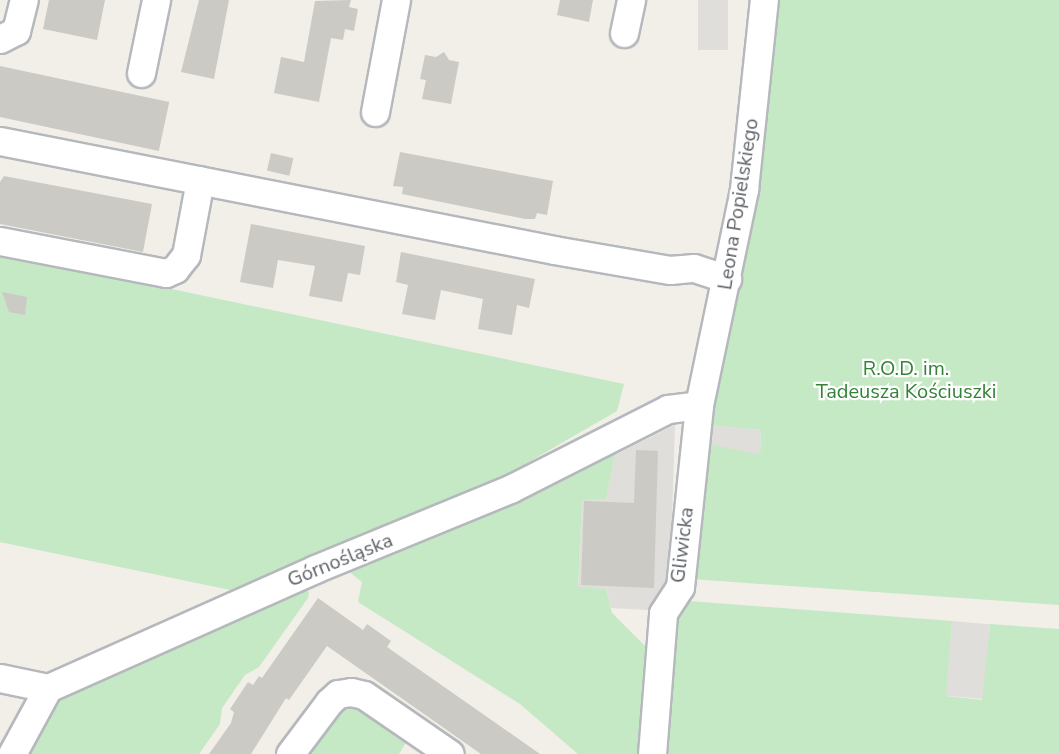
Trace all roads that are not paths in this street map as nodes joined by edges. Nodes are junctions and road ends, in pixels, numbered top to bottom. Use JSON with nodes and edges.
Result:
{"nodes":[{"id":1,"x":24,"y":0,"type":"edge"},
{"id":2,"x":156,"y":0,"type":"edge"},
{"id":3,"x":396,"y":0,"type":"edge"},
{"id":4,"x":631,"y":0,"type":"edge"},
{"id":5,"x":764,"y":0,"type":"edge"},
{"id":6,"x":624,"y":33,"type":"dead end"},
{"id":7,"x":0,"y":39,"type":"edge"},
{"id":8,"x":141,"y":73,"type":"dead end"},
{"id":9,"x":375,"y":112,"type":"dead end"},
{"id":10,"x":0,"y":141,"type":"edge"},
{"id":11,"x":200,"y":180,"type":"junction"},
{"id":12,"x":0,"y":241,"type":"edge"},
{"id":13,"x":727,"y":279,"type":"junction"},
{"id":14,"x":699,"y":405,"type":"junction"},
{"id":15,"x":0,"y":678,"type":"edge"},
{"id":16,"x":48,"y":688,"type":"junction"},
{"id":17,"x":12,"y":754,"type":"edge"},
{"id":18,"x":290,"y":754,"type":"edge"},
{"id":19,"x":450,"y":754,"type":"edge"},
{"id":20,"x":652,"y":754,"type":"edge"}],
"edges":[{"from":1,"to":7,"type":"street"},
{"from":2,"to":8,"type":"street"},
{"from":3,"to":9,"type":"street"},
{"from":4,"to":6,"type":"street"},
{"from":5,"to":13,"type":"street","name":"Leona Popielskiego"},
{"from":10,"to":11,"type":"street"},
{"from":11,"to":12,"type":"street"},
{"from":11,"to":13,"type":"street"},
{"from":13,"to":14,"type":"street","name":"Leona Popielskiego"},
{"from":14,"to":16,"type":"street","name":"Górnośląska"},
{"from":14,"to":20,"type":"street","name":"Gliwicka"},
{"from":15,"to":16,"type":"street"},
{"from":16,"to":17,"type":"street"},
{"from":18,"to":19,"type":"street"}]}
